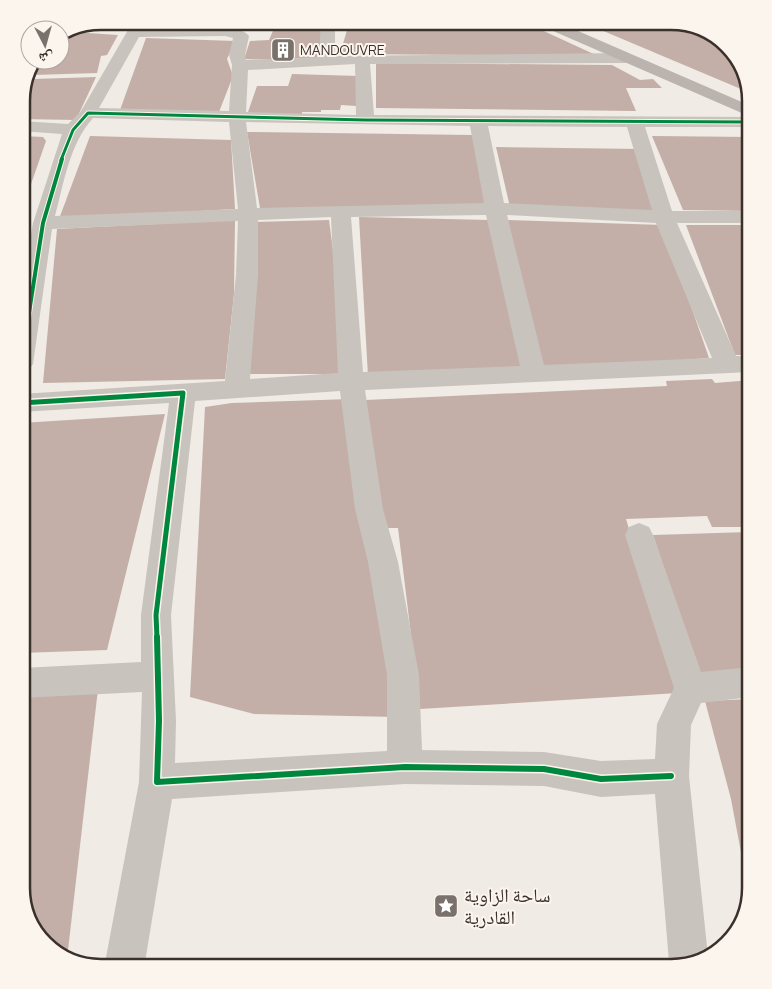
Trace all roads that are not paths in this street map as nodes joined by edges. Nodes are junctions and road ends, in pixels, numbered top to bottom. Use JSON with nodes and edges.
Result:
{"nodes":[{"id":1,"x":136,"y":30,"type":"edge"},
{"id":2,"x":196,"y":30,"type":"edge"},
{"id":3,"x":328,"y":30,"type":"edge"},
{"id":4,"x":562,"y":30,"type":"edge"},
{"id":5,"x":596,"y":30,"type":"edge"},
{"id":6,"x":361,"y":58,"type":"junction"},
{"id":7,"x":625,"y":58,"type":"junction"},
{"id":8,"x":327,"y":61,"type":"junction"},
{"id":9,"x":240,"y":65,"type":"junction"},
{"id":10,"x":742,"y":96,"type":"edge"},
{"id":11,"x":742,"y":108,"type":"edge"},
{"id":12,"x":88,"y":113,"type":"junction"},
{"id":13,"x":237,"y":117,"type":"junction"},
{"id":14,"x":478,"y":119,"type":"junction"},
{"id":15,"x":365,"y":120,"type":"junction"},
{"id":16,"x":634,"y":120,"type":"junction"},
{"id":17,"x":742,"y":122,"type":"edge"},
{"id":18,"x":30,"y":127,"type":"edge"},
{"id":19,"x":73,"y":130,"type":"junction"},
{"id":20,"x":495,"y":209,"type":"junction"},
{"id":21,"x":341,"y":211,"type":"junction"},
{"id":22,"x":248,"y":214,"type":"junction"},
{"id":23,"x":742,"y":216,"type":"edge"},
{"id":24,"x":664,"y":217,"type":"junction"},
{"id":25,"x":43,"y":223,"type":"junction"},
{"id":26,"x":30,"y":306,"type":"edge"},
{"id":27,"x":739,"y":365,"type":"edge"},
{"id":28,"x":534,"y":375,"type":"junction"},
{"id":29,"x":352,"y":380,"type":"junction"},
{"id":30,"x":237,"y":388,"type":"junction"},
{"id":31,"x":183,"y":393,"type":"junction"},
{"id":32,"x":30,"y":402,"type":"edge"},
{"id":33,"x":639,"y":536,"type":"dead end"},
{"id":34,"x":158,"y":676,"type":"junction"},
{"id":35,"x":30,"y":683,"type":"edge"},
{"id":36,"x":742,"y":683,"type":"edge"},
{"id":37,"x":692,"y":689,"type":"junction"},
{"id":38,"x":405,"y":767,"type":"junction"},
{"id":39,"x":671,"y":776,"type":"junction"},
{"id":40,"x":157,"y":782,"type":"junction"},
{"id":41,"x":688,"y":957,"type":"edge"},
{"id":42,"x":126,"y":959,"type":"edge"}],
"edges":[{"from":1,"to":12,"type":"street"},
{"from":2,"to":9,"type":"street"},
{"from":3,"to":8,"type":"street"},
{"from":4,"to":7,"type":"main road"},
{"from":5,"to":10,"type":"main road"},
{"from":6,"to":7,"type":"street"},
{"from":6,"to":8,"type":"street"},
{"from":6,"to":15,"type":"street"},
{"from":7,"to":11,"type":"main road"},
{"from":8,"to":9,"type":"street"},
{"from":9,"to":13,"type":"street"},
{"from":12,"to":13,"type":"street"},
{"from":12,"to":19,"type":"street"},
{"from":13,"to":15,"type":"street"},
{"from":13,"to":22,"type":"street"},
{"from":14,"to":15,"type":"street"},
{"from":14,"to":16,"type":"street"},
{"from":14,"to":20,"type":"street"},
{"from":16,"to":17,"type":"street"},
{"from":16,"to":24,"type":"street"},
{"from":18,"to":19,"type":"street"},
{"from":19,"to":25,"type":"street"},
{"from":20,"to":21,"type":"street"},
{"from":20,"to":24,"type":"street"},
{"from":20,"to":28,"type":"street"},
{"from":21,"to":22,"type":"street"},
{"from":21,"to":29,"type":"street"},
{"from":22,"to":25,"type":"street"},
{"from":22,"to":30,"type":"street"},
{"from":23,"to":24,"type":"street"},
{"from":24,"to":27,"type":"street"},
{"from":25,"to":26,"type":"street"},
{"from":27,"to":28,"type":"street"},
{"from":28,"to":29,"type":"street"},
{"from":29,"to":30,"type":"street"},
{"from":29,"to":38,"type":"street"},
{"from":30,"to":31,"type":"street"},
{"from":31,"to":32,"type":"street"},
{"from":31,"to":34,"type":"street"},
{"from":33,"to":37,"type":"street"},
{"from":34,"to":35,"type":"street"},
{"from":34,"to":40,"type":"street"},
{"from":36,"to":37,"type":"street"},
{"from":37,"to":39,"type":"street"},
{"from":38,"to":39,"type":"street"},
{"from":38,"to":40,"type":"street"},
{"from":39,"to":41,"type":"street"},
{"from":40,"to":42,"type":"street"}]}
